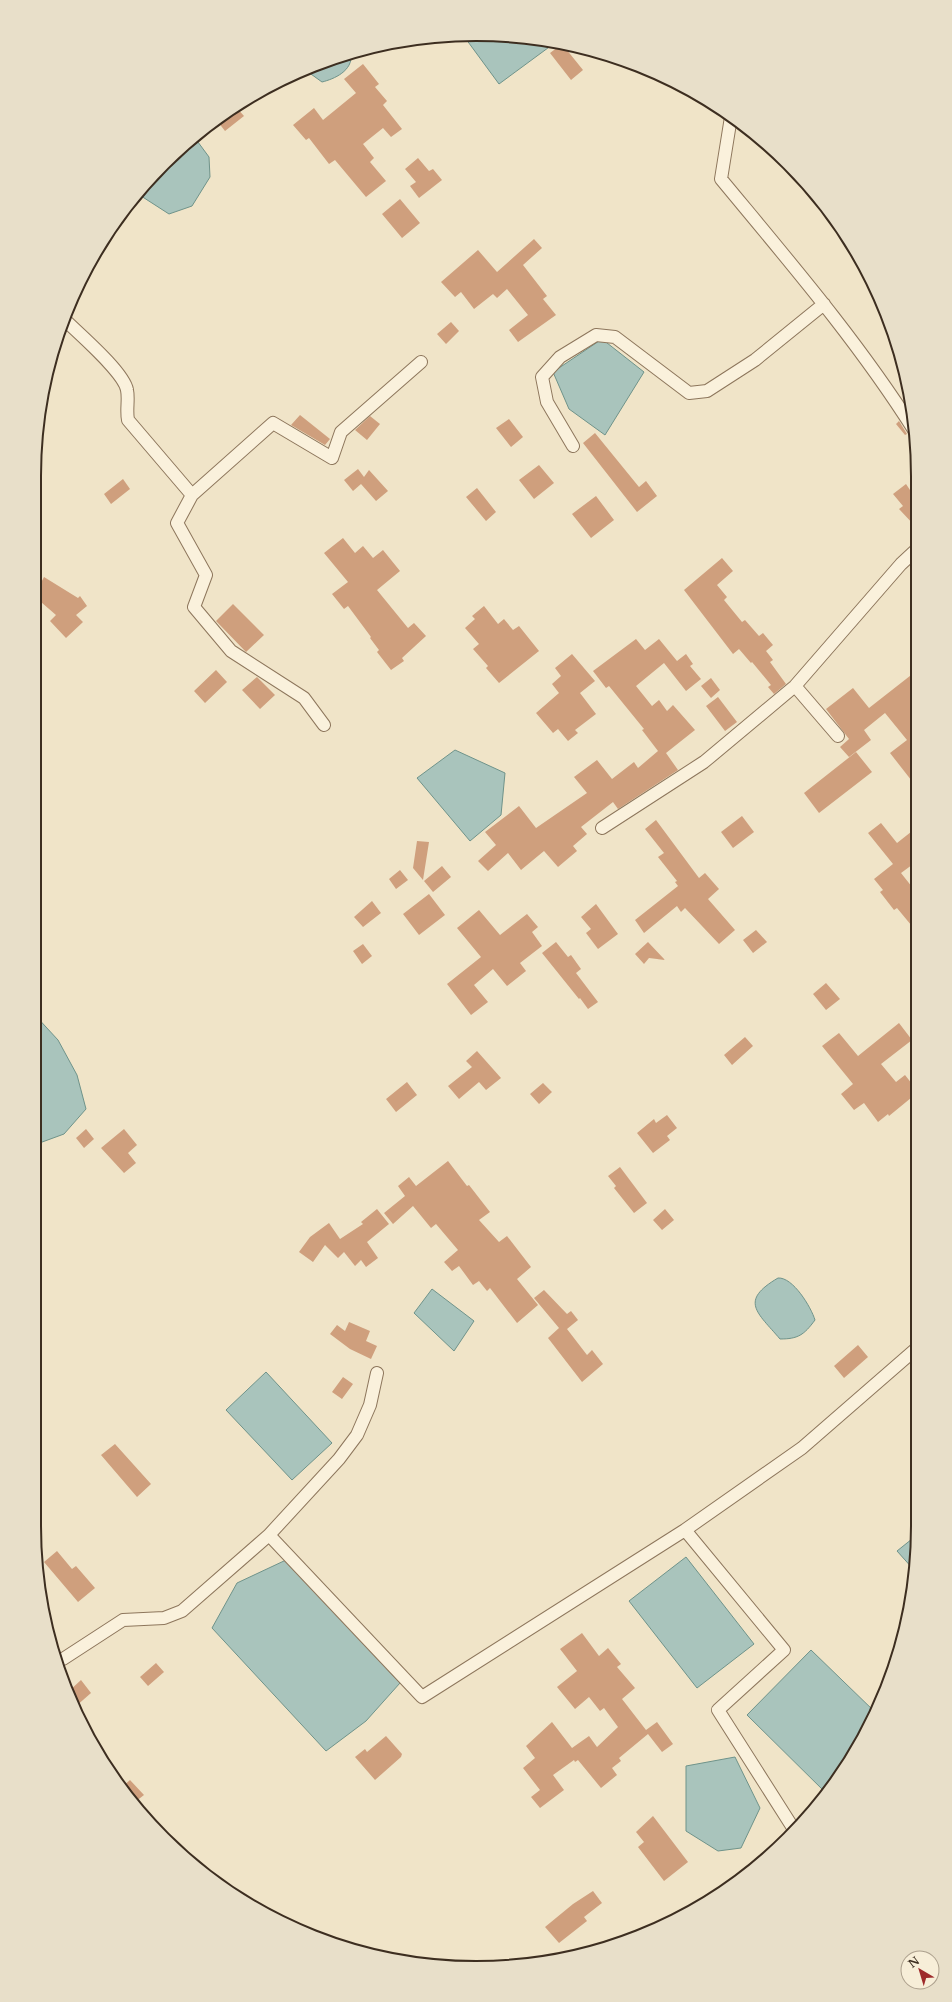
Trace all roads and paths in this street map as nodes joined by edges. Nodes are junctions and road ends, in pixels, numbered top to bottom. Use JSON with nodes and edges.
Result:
{"nodes":[{"id":1,"x":730,"y":123,"type":"edge"},
{"id":2,"x":824,"y":304,"type":"junction"},
{"id":3,"x":68,"y":324,"type":"edge"},
{"id":4,"x":421,"y":362,"type":"dead end"},
{"id":5,"x":907,"y":419,"type":"edge"},
{"id":6,"x":573,"y":446,"type":"dead end"},
{"id":7,"x":192,"y":495,"type":"junction"},
{"id":8,"x":911,"y":555,"type":"edge"},
{"id":9,"x":795,"y":686,"type":"junction"},
{"id":10,"x":324,"y":725,"type":"dead end"},
{"id":11,"x":838,"y":736,"type":"dead end"},
{"id":12,"x":602,"y":828,"type":"dead end"},
{"id":13,"x":911,"y":1353,"type":"edge"},
{"id":14,"x":377,"y":1373,"type":"dead end"},
{"id":15,"x":685,"y":1530,"type":"junction"},
{"id":16,"x":269,"y":1535,"type":"junction"},
{"id":17,"x":62,"y":1659,"type":"edge"},
{"id":18,"x":792,"y":1826,"type":"edge"}],
"edges":[{"from":1,"to":2,"type":"street"},
{"from":2,"to":5,"type":"street"},
{"from":2,"to":6,"type":"street"},
{"from":3,"to":7,"type":"street"},
{"from":4,"to":7,"type":"street"},
{"from":7,"to":10,"type":"street"},
{"from":8,"to":9,"type":"street"},
{"from":9,"to":11,"type":"street"},
{"from":9,"to":12,"type":"street"},
{"from":13,"to":15,"type":"street"},
{"from":14,"to":16,"type":"street"},
{"from":15,"to":16,"type":"street"},
{"from":15,"to":18,"type":"street"},
{"from":16,"to":17,"type":"street"}]}
